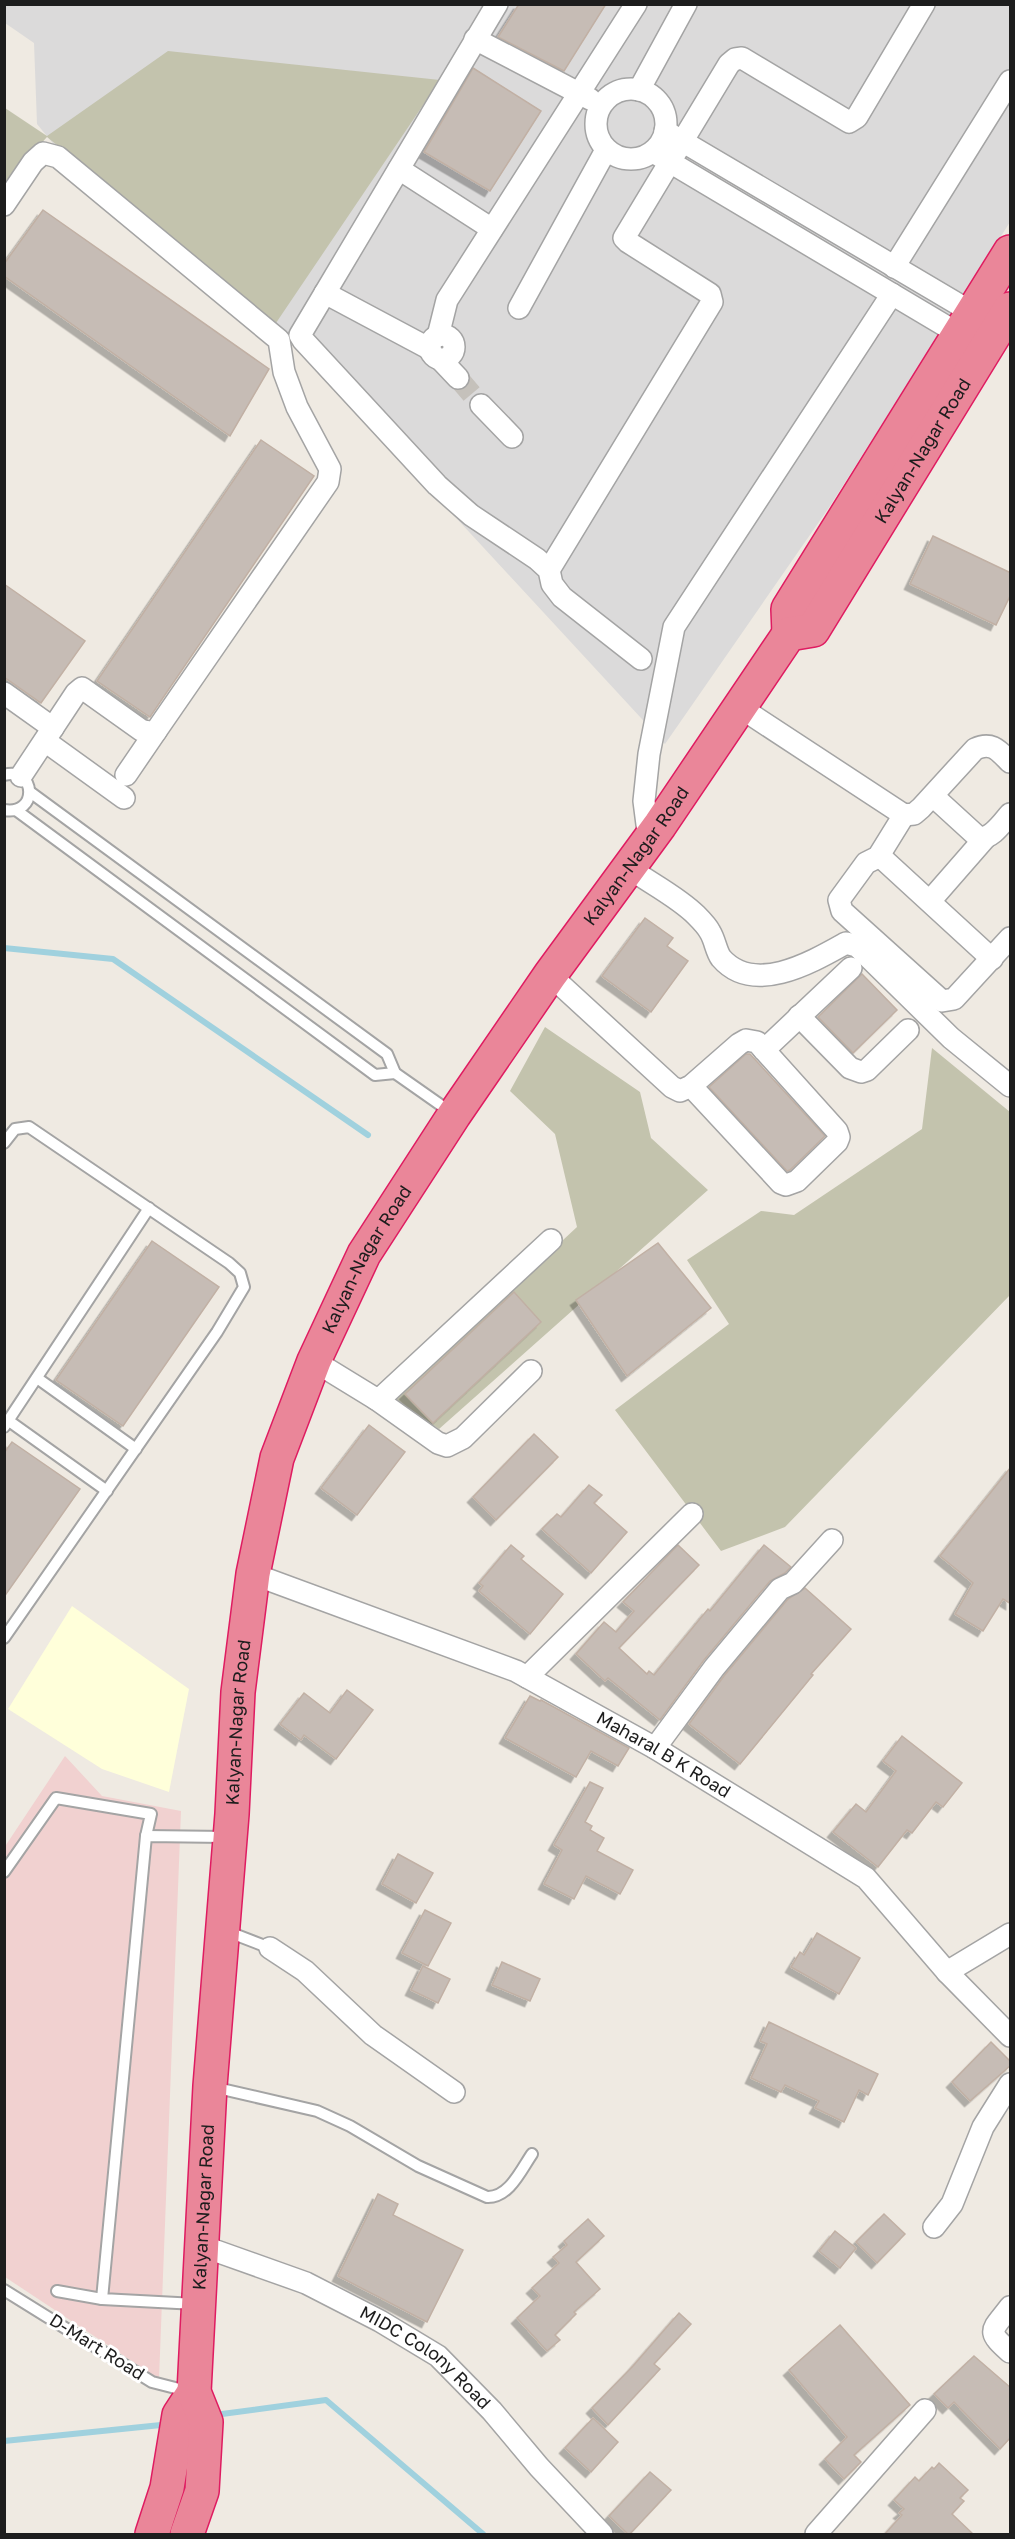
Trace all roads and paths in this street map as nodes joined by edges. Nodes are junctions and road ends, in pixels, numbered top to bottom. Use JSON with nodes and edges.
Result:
{"nodes":[{"id":1,"x":497,"y":4,"type":"edge"},
{"id":2,"x":636,"y":4,"type":"edge"},
{"id":3,"x":686,"y":4,"type":"edge"},
{"id":4,"x":692,"y":4,"type":"edge"},
{"id":5,"x":703,"y":4,"type":"edge"},
{"id":6,"x":924,"y":4,"type":"edge"},
{"id":7,"x":475,"y":39,"type":"junction"},
{"id":8,"x":1011,"y":81,"type":"edge"},
{"id":9,"x":639,"y":90,"type":"junction"},
{"id":10,"x":578,"y":93,"type":"junction"},
{"id":11,"x":601,"y":105,"type":"junction"},
{"id":12,"x":674,"y":136,"type":"junction"},
{"id":13,"x":606,"y":150,"type":"junction"},
{"id":14,"x":653,"y":152,"type":"junction"},
{"id":15,"x":671,"y":163,"type":"junction"},
{"id":16,"x":399,"y":169,"type":"junction"},
{"id":17,"x":4,"y":205,"type":"edge"},
{"id":18,"x":492,"y":229,"type":"junction"},
{"id":19,"x":1008,"y":263,"type":"edge"},
{"id":20,"x":894,"y":267,"type":"junction"},
{"id":21,"x":325,"y":293,"type":"junction"},
{"id":22,"x":892,"y":294,"type":"junction"},
{"id":23,"x":519,"y":308,"type":"dead end"},
{"id":24,"x":1011,"y":309,"type":"edge"},
{"id":25,"x":966,"y":324,"type":"junction"},
{"id":26,"x":436,"y":348,"type":"junction"},
{"id":27,"x":458,"y":378,"type":"tunnel mouth"},
{"id":28,"x":481,"y":405,"type":"tunnel mouth"},
{"id":29,"x":512,"y":437,"type":"dead end"},
{"id":30,"x":549,"y":570,"type":"junction"},
{"id":31,"x":789,"y":634,"type":"junction"},
{"id":32,"x":641,"y":659,"type":"dead end"},
{"id":33,"x":4,"y":693,"type":"edge"},
{"id":34,"x":741,"y":708,"type":"junction"},
{"id":35,"x":156,"y":731,"type":"junction"},
{"id":36,"x":49,"y":734,"type":"junction"},
{"id":37,"x":1011,"y":762,"type":"edge"},
{"id":38,"x":126,"y":776,"type":"dead end"},
{"id":39,"x":18,"y":781,"type":"edge"},
{"id":40,"x":933,"y":796,"type":"junction"},
{"id":41,"x":124,"y":798,"type":"dead end"},
{"id":42,"x":8,"y":811,"type":"edge"},
{"id":43,"x":903,"y":814,"type":"junction"},
{"id":44,"x":1011,"y":814,"type":"edge"},
{"id":45,"x":985,"y":838,"type":"junction"},
{"id":46,"x":649,"y":840,"type":"junction"},
{"id":47,"x":878,"y":857,"type":"junction"},
{"id":48,"x":629,"y":868,"type":"junction"},
{"id":49,"x":930,"y":901,"type":"junction"},
{"id":50,"x":1011,"y":938,"type":"edge"},
{"id":51,"x":992,"y":958,"type":"junction"},
{"id":52,"x":851,"y":968,"type":"dead end"},
{"id":53,"x":550,"y":975,"type":"junction"},
{"id":54,"x":799,"y":1016,"type":"junction"},
{"id":55,"x":908,"y":1030,"type":"dead end"},
{"id":56,"x":764,"y":1050,"type":"junction"},
{"id":57,"x":395,"y":1073,"type":"junction"},
{"id":58,"x":691,"y":1086,"type":"junction"},
{"id":59,"x":1011,"y":1086,"type":"edge"},
{"id":60,"x":454,"y":1115,"type":"junction"},
{"id":61,"x":4,"y":1122,"type":"edge"},
{"id":62,"x":15,"y":1129,"type":"junction"},
{"id":63,"x":4,"y":1143,"type":"edge"},
{"id":64,"x":149,"y":1208,"type":"junction"},
{"id":65,"x":551,"y":1240,"type":"dead end"},
{"id":66,"x":314,"y":1362,"type":"junction"},
{"id":67,"x":531,"y":1371,"type":"dead end"},
{"id":68,"x":37,"y":1378,"type":"junction"},
{"id":69,"x":376,"y":1399,"type":"junction"},
{"id":70,"x":7,"y":1424,"type":"edge"},
{"id":71,"x":136,"y":1449,"type":"junction"},
{"id":72,"x":107,"y":1491,"type":"junction"},
{"id":73,"x":692,"y":1514,"type":"dead end"},
{"id":74,"x":832,"y":1540,"type":"dead end"},
{"id":75,"x":253,"y":1574,"type":"junction"},
{"id":76,"x":4,"y":1638,"type":"edge"},
{"id":77,"x":527,"y":1677,"type":"junction"},
{"id":78,"x":655,"y":1748,"type":"junction"},
{"id":79,"x":146,"y":1836,"type":"junction"},
{"id":80,"x":230,"y":1838,"type":"junction"},
{"id":81,"x":4,"y":1872,"type":"edge"},
{"id":82,"x":223,"y":1930,"type":"junction"},
{"id":83,"x":1011,"y":1934,"type":"edge"},
{"id":84,"x":270,"y":1948,"type":"joint"},
{"id":85,"x":947,"y":1972,"type":"junction"},
{"id":86,"x":1011,"y":2036,"type":"edge"},
{"id":87,"x":1011,"y":2084,"type":"edge"},
{"id":88,"x":210,"y":2086,"type":"junction"},
{"id":89,"x":454,"y":2092,"type":"dead end"},
{"id":90,"x":532,"y":2154,"type":"dead end"},
{"id":91,"x":934,"y":2227,"type":"dead end"},
{"id":92,"x":202,"y":2246,"type":"junction"},
{"id":93,"x":4,"y":2290,"type":"edge"},
{"id":94,"x":57,"y":2291,"type":"dead end"},
{"id":95,"x":102,"y":2299,"type":"junction"},
{"id":96,"x":199,"y":2304,"type":"junction"},
{"id":97,"x":1011,"y":2307,"type":"edge"},
{"id":98,"x":1011,"y":2352,"type":"edge"},
{"id":99,"x":194,"y":2392,"type":"junction"},
{"id":100,"x":925,"y":2410,"type":"dead end"},
{"id":101,"x":152,"y":2535,"type":"edge"},
{"id":102,"x":187,"y":2535,"type":"edge"},
{"id":103,"x":602,"y":2535,"type":"edge"},
{"id":104,"x":816,"y":2535,"type":"edge"}],
"edges":[{"from":1,"to":7,"type":"street"},
{"from":2,"to":10,"type":"street"},
{"from":3,"to":9,"type":"street"},
{"from":4,"to":5,"type":"street"},
{"from":6,"to":12,"type":"street"},
{"from":7,"to":10,"type":"street"},
{"from":7,"to":16,"type":"street"},
{"from":8,"to":20,"type":"street"},
{"from":9,"to":11,"type":"street"},
{"from":9,"to":12,"type":"street"},
{"from":10,"to":11,"type":"street"},
{"from":10,"to":18,"type":"street"},
{"from":11,"to":13,"type":"street"},
{"from":12,"to":14,"type":"street"},
{"from":12,"to":15,"type":"street"},
{"from":12,"to":20,"type":"street"},
{"from":13,"to":14,"type":"street"},
{"from":13,"to":23,"type":"street"},
{"from":14,"to":15,"type":"street"},
{"from":15,"to":22,"type":"street"},
{"from":15,"to":30,"type":"street"},
{"from":16,"to":18,"type":"street"},
{"from":16,"to":21,"type":"street"},
{"from":17,"to":35,"type":"street"},
{"from":18,"to":26,"type":"street"},
{"from":19,"to":25,"type":"highway"},
{"from":20,"to":25,"type":"street"},
{"from":21,"to":26,"type":"street"},
{"from":21,"to":30,"type":"street"},
{"from":22,"to":25,"type":"street"},
{"from":22,"to":46,"type":"street"},
{"from":24,"to":31,"type":"highway","name":"Kalyan-Nagar Road"},
{"from":25,"to":31,"type":"highway"},
{"from":26,"to":27,"type":"street"},
{"from":28,"to":29,"type":"street"},
{"from":30,"to":32,"type":"street"},
{"from":31,"to":34,"type":"highway","name":"Kalyan-Nagar Road"},
{"from":33,"to":36,"type":"street"},
{"from":34,"to":43,"type":"street"},
{"from":34,"to":46,"type":"highway","name":"Kalyan-Nagar Road"},
{"from":35,"to":36,"type":"street"},
{"from":35,"to":38,"type":"street"},
{"from":36,"to":39,"type":"street"},
{"from":36,"to":41,"type":"street"},
{"from":37,"to":40,"type":"street"},
{"from":39,"to":42,"type":"lane"},
{"from":39,"to":57,"type":"lane"},
{"from":40,"to":43,"type":"street"},
{"from":40,"to":45,"type":"street"},
{"from":42,"to":57,"type":"lane"},
{"from":43,"to":47,"type":"street"},
{"from":44,"to":45,"type":"street"},
{"from":45,"to":49,"type":"street"},
{"from":46,"to":48,"type":"highway","name":"Kalyan-Nagar Road"},
{"from":47,"to":49,"type":"street"},
{"from":47,"to":51,"type":"street"},
{"from":48,"to":53,"type":"highway","name":"Kalyan-Nagar Road"},
{"from":48,"to":59,"type":"street"},
{"from":49,"to":51,"type":"street"},
{"from":50,"to":51,"type":"street"},
{"from":52,"to":54,"type":"street"},
{"from":53,"to":58,"type":"street"},
{"from":53,"to":60,"type":"highway","name":"Kalyan-Nagar Road"},
{"from":54,"to":55,"type":"street"},
{"from":54,"to":56,"type":"street"},
{"from":56,"to":58,"type":"street"},
{"from":56,"to":58,"type":"street"},
{"from":57,"to":60,"type":"lane"},
{"from":60,"to":66,"type":"highway","name":"Kalyan-Nagar Road"},
{"from":61,"to":62,"type":"lane"},
{"from":62,"to":63,"type":"lane"},
{"from":62,"to":64,"type":"lane"},
{"from":64,"to":68,"type":"lane"},
{"from":64,"to":71,"type":"lane"},
{"from":65,"to":69,"type":"street"},
{"from":66,"to":69,"type":"street"},
{"from":66,"to":75,"type":"highway","name":"Kalyan-Nagar Road"},
{"from":67,"to":69,"type":"street"},
{"from":68,"to":70,"type":"lane"},
{"from":68,"to":71,"type":"lane"},
{"from":70,"to":72,"type":"lane"},
{"from":71,"to":72,"type":"lane"},
{"from":72,"to":76,"type":"lane"},
{"from":73,"to":77,"type":"street"},
{"from":74,"to":78,"type":"street"},
{"from":75,"to":77,"type":"street","name":"Maharal B K Road"},
{"from":75,"to":80,"type":"highway","name":"Kalyan-Nagar Road"},
{"from":77,"to":78,"type":"street","name":"Maharal B K Road"},
{"from":78,"to":85,"type":"street","name":"Maharal B K Road"},
{"from":79,"to":80,"type":"lane"},
{"from":79,"to":81,"type":"lane"},
{"from":79,"to":95,"type":"lane"},
{"from":80,"to":82,"type":"highway","name":"Kalyan-Nagar Road"},
{"from":82,"to":84,"type":"lane"},
{"from":82,"to":88,"type":"highway","name":"Kalyan-Nagar Road"},
{"from":83,"to":85,"type":"street"},
{"from":84,"to":89,"type":"street"},
{"from":85,"to":86,"type":"street","name":"Maharal B K Road"},
{"from":87,"to":91,"type":"street"},
{"from":88,"to":90,"type":"lane"},
{"from":88,"to":92,"type":"highway","name":"Kalyan-Nagar Road"},
{"from":92,"to":96,"type":"highway","name":"Kalyan-Nagar Road"},
{"from":92,"to":103,"type":"street","name":"MIDC Colony Road"},
{"from":93,"to":99,"type":"lane","name":"D-Mart Road"},
{"from":94,"to":95,"type":"lane"},
{"from":95,"to":96,"type":"lane"},
{"from":96,"to":99,"type":"highway","name":"Kalyan-Nagar Road"},
{"from":97,"to":98,"type":"street"},
{"from":99,"to":101,"type":"highway"},
{"from":99,"to":102,"type":"highway"},
{"from":100,"to":104,"type":"street"}]}
